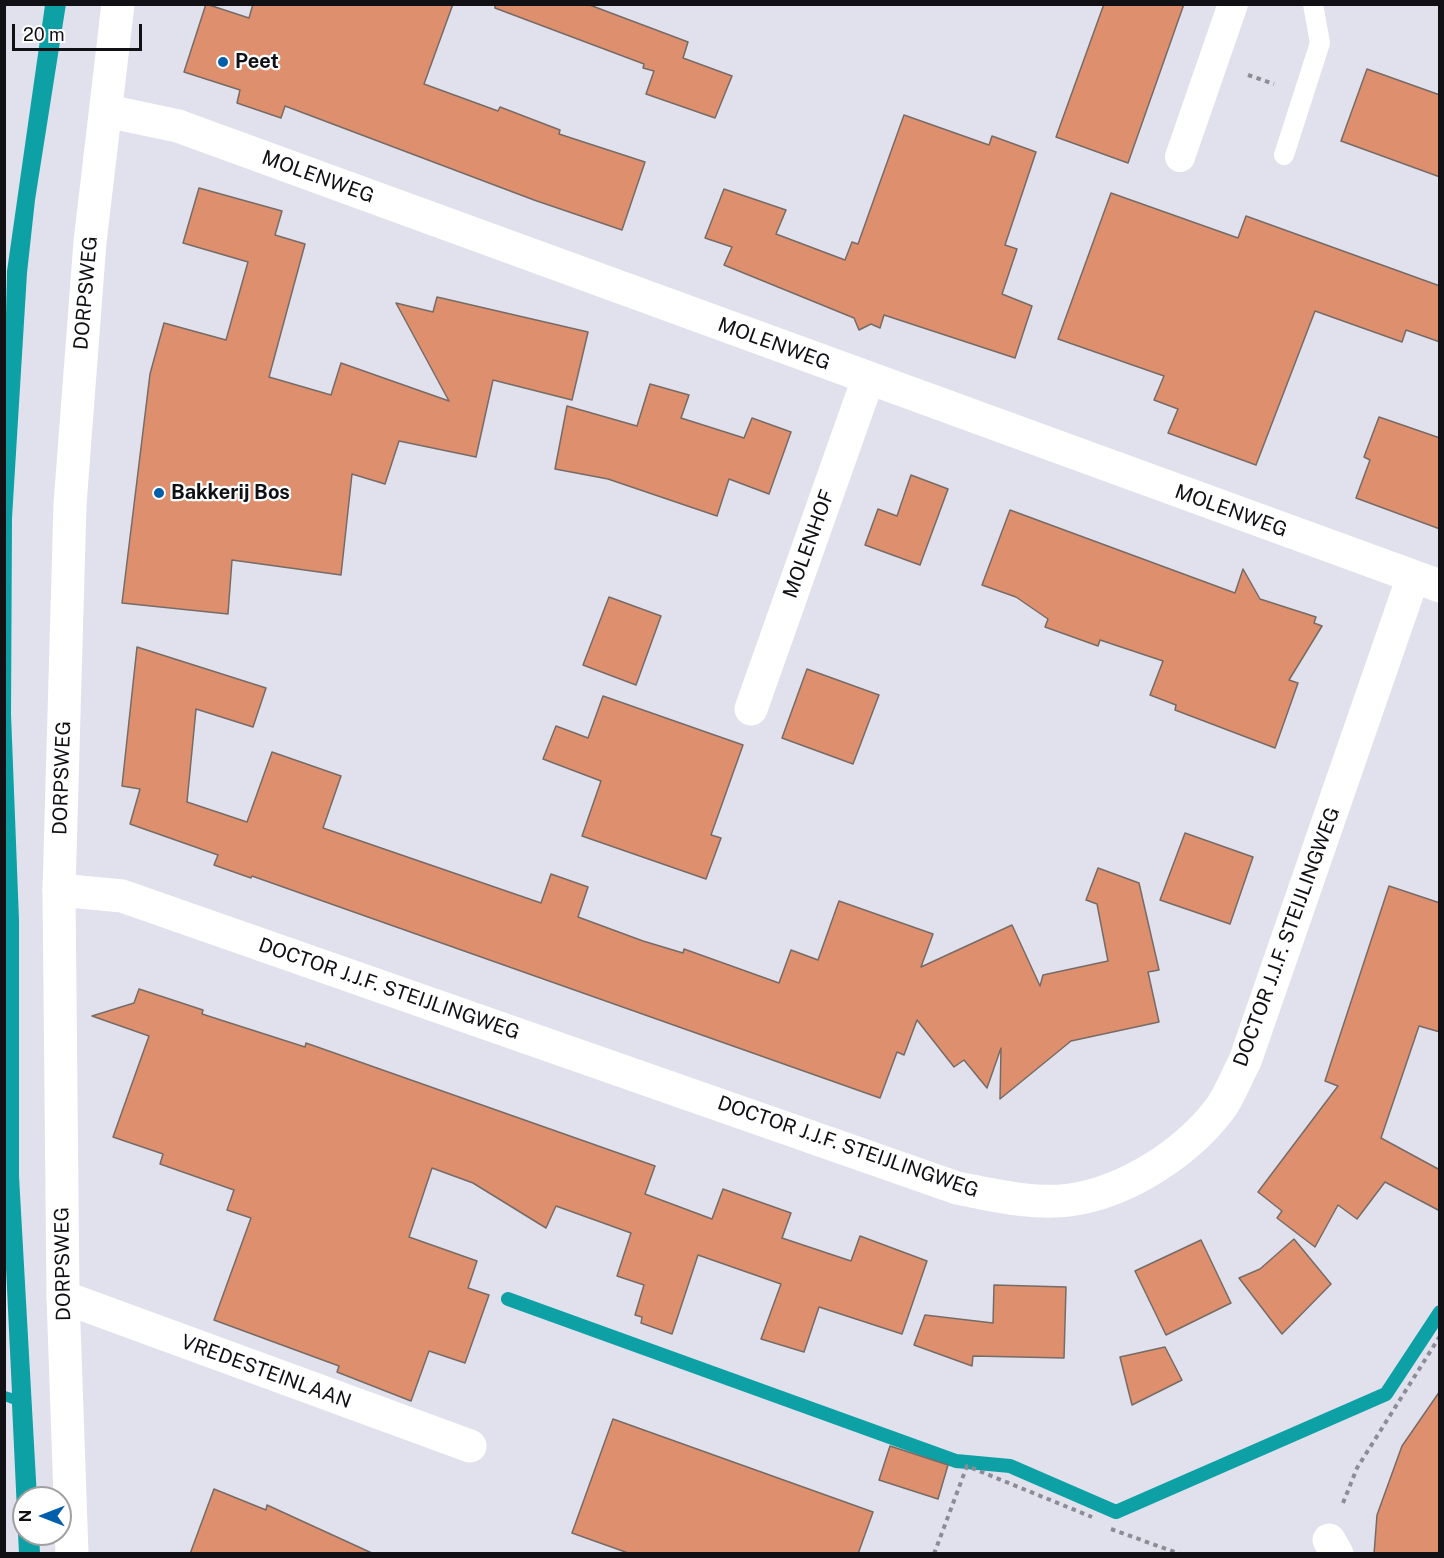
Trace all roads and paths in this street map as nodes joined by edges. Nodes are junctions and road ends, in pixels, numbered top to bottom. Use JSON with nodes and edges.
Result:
{"nodes":[{"id":1,"x":118,"y":4,"type":"edge"},
{"id":2,"x":1233,"y":4,"type":"edge"},
{"id":3,"x":1313,"y":4,"type":"edge"},
{"id":4,"x":1212,"y":63,"type":"junction"},
{"id":5,"x":1304,"y":94,"type":"junction"},
{"id":6,"x":107,"y":111,"type":"junction"},
{"id":7,"x":1284,"y":155,"type":"dead end"},
{"id":8,"x":1180,"y":157,"type":"dead end"},
{"id":9,"x":868,"y":379,"type":"junction"},
{"id":10,"x":1426,"y":582,"type":"edge"},
{"id":11,"x":750,"y":709,"type":"dead end"},
{"id":12,"x":59,"y":891,"type":"junction"},
{"id":13,"x":63,"y":1297,"type":"junction"},
{"id":14,"x":1440,"y":1336,"type":"edge"},
{"id":15,"x":470,"y":1446,"type":"dead end"},
{"id":16,"x":1092,"y":1517,"type":"dead end"},
{"id":17,"x":1111,"y":1529,"type":"dead end"},
{"id":18,"x":1333,"y":1547,"type":"edge"},
{"id":19,"x":72,"y":1554,"type":"edge"},
{"id":20,"x":934,"y":1554,"type":"edge"},
{"id":21,"x":1180,"y":1554,"type":"edge"}],
"edges":[{"from":1,"to":6,"type":"street","name":"DORPSWEG"},
{"from":2,"to":4,"type":"street"},
{"from":3,"to":5,"type":"lane"},
{"from":4,"to":5,"type":"path"},
{"from":4,"to":8,"type":"street"},
{"from":5,"to":7,"type":"lane"},
{"from":6,"to":9,"type":"street","name":"MOLENWEG"},
{"from":6,"to":12,"type":"street","name":"DORPSWEG"},
{"from":9,"to":10,"type":"street","name":"MOLENWEG"},
{"from":9,"to":11,"type":"street","name":"MOLENHOF"},
{"from":10,"to":12,"type":"street","name":"DOCTOR J.J.F. STEIJLINGWEG"},
{"from":12,"to":13,"type":"street","name":"DORPSWEG"},
{"from":13,"to":15,"type":"street","name":"VREDESTEINLAAN"},
{"from":13,"to":19,"type":"street","name":"DORPSWEG"},
{"from":14,"to":18,"type":"path"},
{"from":16,"to":20,"type":"path"},
{"from":17,"to":21,"type":"path"}]}
